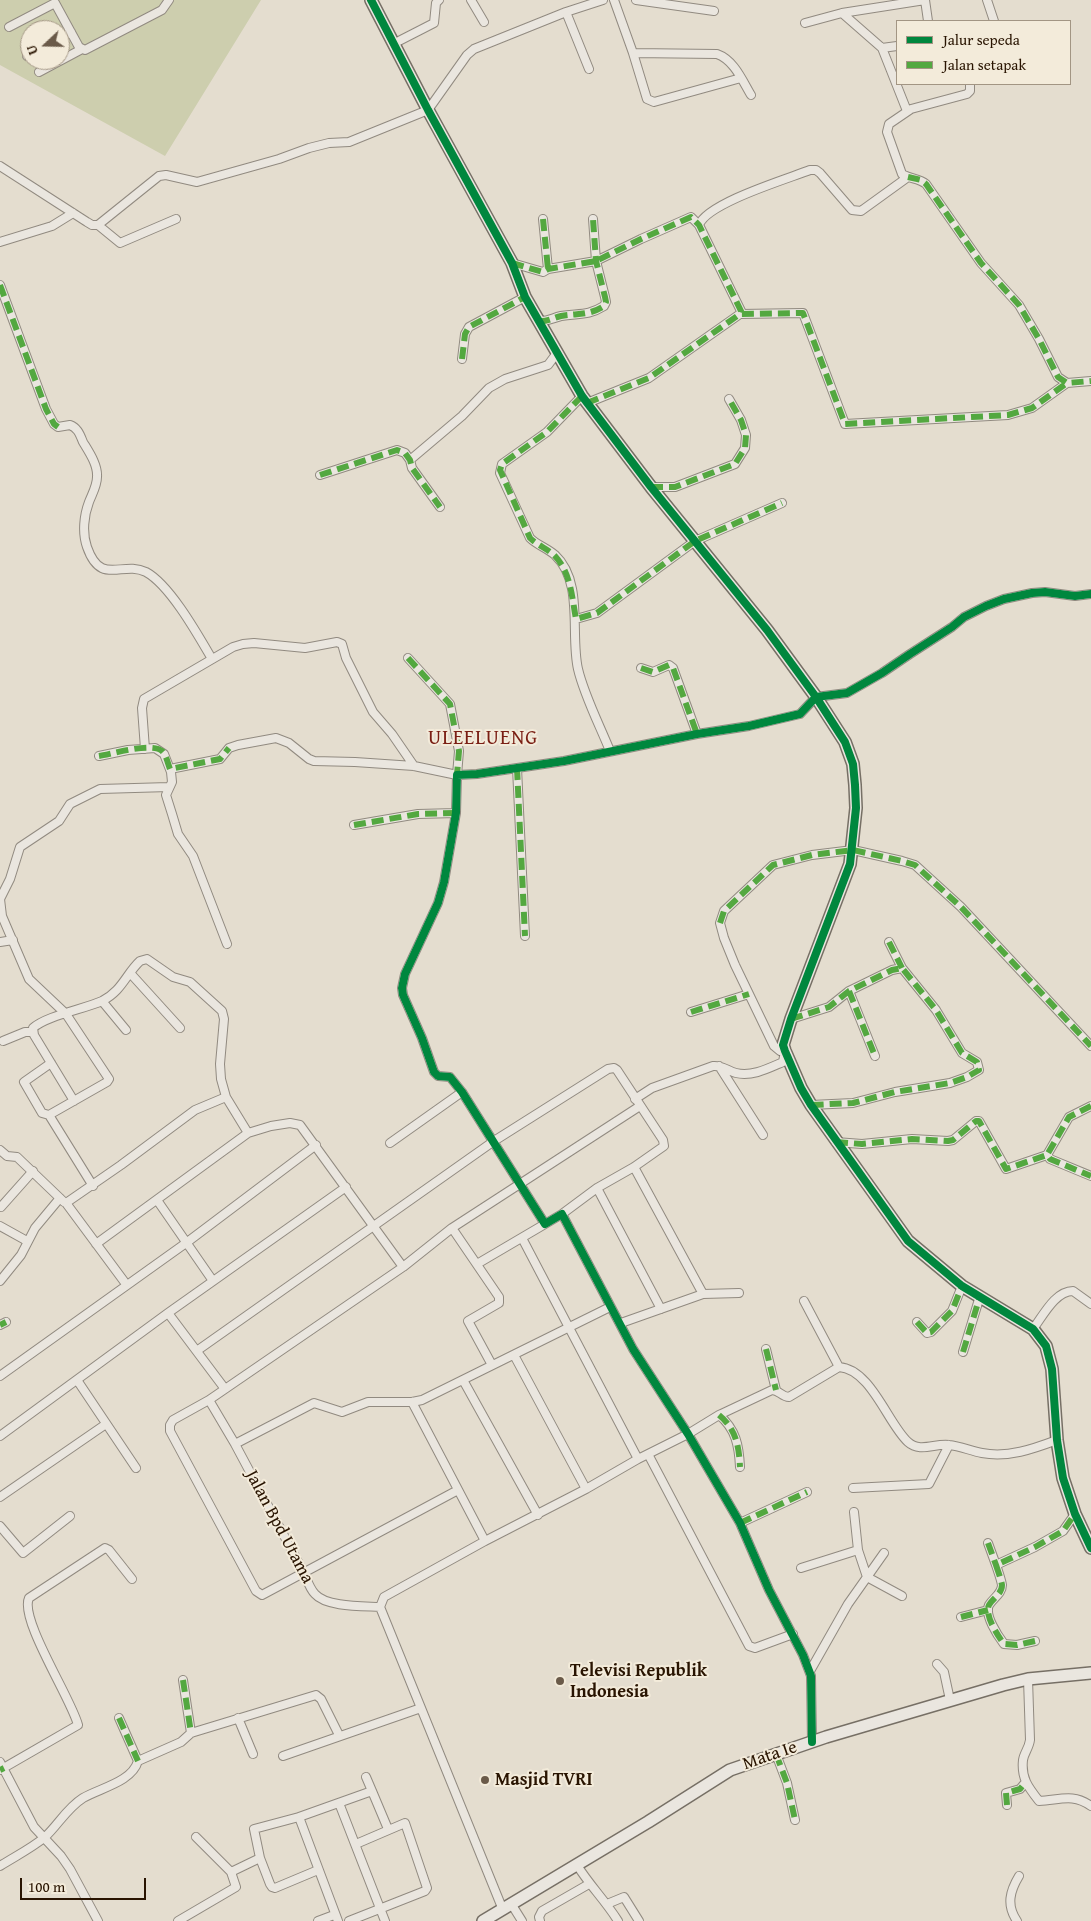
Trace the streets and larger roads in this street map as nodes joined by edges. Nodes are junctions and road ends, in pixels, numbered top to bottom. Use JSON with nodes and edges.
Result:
{"nodes":[{"id":1,"x":169,"y":0,"type":"edge"},
{"id":2,"x":371,"y":0,"type":"edge"},
{"id":3,"x":439,"y":0,"type":"edge"},
{"id":4,"x":471,"y":0,"type":"edge"},
{"id":5,"x":603,"y":0,"type":"edge"},
{"id":6,"x":614,"y":0,"type":"edge"},
{"id":7,"x":636,"y":0,"type":"edge"},
{"id":8,"x":987,"y":0,"type":"edge"},
{"id":9,"x":57,"y":1,"type":"edge"},
{"id":10,"x":714,"y":11,"type":"dead end"},
{"id":11,"x":566,"y":12,"type":"junction"},
{"id":12,"x":842,"y":12,"type":"junction"},
{"id":13,"x":928,"y":20,"type":"edge"},
{"id":14,"x":994,"y":20,"type":"edge"},
{"id":15,"x":484,"y":22,"type":"dead end"},
{"id":16,"x":805,"y":23,"type":"dead end"},
{"id":17,"x":9,"y":27,"type":"dead end"},
{"id":18,"x":71,"y":32,"type":"joint"},
{"id":19,"x":393,"y":44,"type":"junction"},
{"id":20,"x":896,"y":46,"type":"edge"},
{"id":21,"x":882,"y":48,"type":"junction"},
{"id":22,"x":82,"y":49,"type":"junction"},
{"id":23,"x":633,"y":53,"type":"junction"},
{"id":24,"x":589,"y":69,"type":"dead end"},
{"id":25,"x":39,"y":72,"type":"dead end"},
{"id":26,"x":741,"y":78,"type":"junction"},
{"id":27,"x":896,"y":83,"type":"edge"},
{"id":28,"x":897,"y":85,"type":"edge"},
{"id":29,"x":970,"y":85,"type":"edge"},
{"id":30,"x":751,"y":95,"type":"dead end"},
{"id":31,"x":428,"y":110,"type":"junction"},
{"id":32,"x":907,"y":111,"type":"junction"},
{"id":33,"x":0,"y":166,"type":"edge"},
{"id":34,"x":908,"y":177,"type":"junction"},
{"id":35,"x":73,"y":213,"type":"junction"},
{"id":36,"x":543,"y":218,"type":"dead end"},
{"id":37,"x":176,"y":219,"type":"dead end"},
{"id":38,"x":593,"y":219,"type":"dead end"},
{"id":39,"x":98,"y":225,"type":"junction"},
{"id":40,"x":699,"y":225,"type":"junction"},
{"id":41,"x":0,"y":242,"type":"edge"},
{"id":42,"x":596,"y":261,"type":"junction"},
{"id":43,"x":512,"y":263,"type":"junction"},
{"id":44,"x":548,"y":269,"type":"junction"},
{"id":45,"x":0,"y":285,"type":"edge"},
{"id":46,"x":525,"y":297,"type":"junction"},
{"id":47,"x":740,"y":314,"type":"junction"},
{"id":48,"x":538,"y":321,"type":"junction"},
{"id":49,"x":557,"y":354,"type":"junction"},
{"id":50,"x":462,"y":359,"type":"dead end"},
{"id":51,"x":1058,"y":377,"type":"junction"},
{"id":52,"x":1091,"y":381,"type":"edge"},
{"id":53,"x":1067,"y":383,"type":"junction"},
{"id":54,"x":1055,"y":391,"type":"junction"},
{"id":55,"x":729,"y":399,"type":"dead end"},
{"id":56,"x":584,"y":400,"type":"junction"},
{"id":57,"x":410,"y":460,"type":"junction"},
{"id":58,"x":320,"y":475,"type":"dead end"},
{"id":59,"x":651,"y":487,"type":"junction"},
{"id":60,"x":782,"y":503,"type":"dead end"},
{"id":61,"x":440,"y":507,"type":"dead end"},
{"id":62,"x":695,"y":541,"type":"junction"},
{"id":63,"x":1091,"y":594,"type":"edge"},
{"id":64,"x":576,"y":619,"type":"junction"},
{"id":65,"x":408,"y":658,"type":"dead end"},
{"id":66,"x":212,"y":659,"type":"junction"},
{"id":67,"x":641,"y":668,"type":"dead end"},
{"id":68,"x":816,"y":697,"type":"junction"},
{"id":69,"x":697,"y":734,"type":"junction"},
{"id":70,"x":145,"y":749,"type":"junction"},
{"id":71,"x":610,"y":751,"type":"junction"},
{"id":72,"x":99,"y":756,"type":"dead end"},
{"id":73,"x":414,"y":766,"type":"junction"},
{"id":74,"x":517,"y":768,"type":"junction"},
{"id":75,"x":170,"y":769,"type":"junction"},
{"id":76,"x":457,"y":775,"type":"junction"},
{"id":77,"x":169,"y":787,"type":"junction"},
{"id":78,"x":456,"y":813,"type":"junction"},
{"id":79,"x":354,"y":825,"type":"dead end"},
{"id":80,"x":853,"y":850,"type":"junction"},
{"id":81,"x":524,"y":936,"type":"dead end"},
{"id":82,"x":13,"y":940,"type":"junction"},
{"id":83,"x":0,"y":942,"type":"edge"},
{"id":84,"x":889,"y":942,"type":"dead end"},
{"id":85,"x":227,"y":944,"type":"dead end"},
{"id":86,"x":902,"y":968,"type":"junction"},
{"id":87,"x":131,"y":974,"type":"junction"},
{"id":88,"x":849,"y":991,"type":"junction"},
{"id":89,"x":749,"y":994,"type":"junction"},
{"id":90,"x":102,"y":1001,"type":"junction"},
{"id":91,"x":691,"y":1012,"type":"dead end"},
{"id":92,"x":66,"y":1014,"type":"junction"},
{"id":93,"x":791,"y":1019,"type":"junction"},
{"id":94,"x":180,"y":1028,"type":"dead end"},
{"id":95,"x":126,"y":1030,"type":"dead end"},
{"id":96,"x":32,"y":1032,"type":"junction"},
{"id":97,"x":2,"y":1041,"type":"dead end"},
{"id":98,"x":1091,"y":1046,"type":"edge"},
{"id":99,"x":784,"y":1048,"type":"junction"},
{"id":100,"x":875,"y":1056,"type":"dead end"},
{"id":101,"x":51,"y":1063,"type":"junction"},
{"id":102,"x":719,"y":1066,"type":"junction"},
{"id":103,"x":462,"y":1092,"type":"junction"},
{"id":104,"x":226,"y":1097,"type":"junction"},
{"id":105,"x":74,"y":1101,"type":"junction"},
{"id":106,"x":637,"y":1102,"type":"junction"},
{"id":107,"x":811,"y":1105,"type":"junction"},
{"id":108,"x":1091,"y":1106,"type":"edge"},
{"id":109,"x":49,"y":1115,"type":"junction"},
{"id":110,"x":248,"y":1134,"type":"junction"},
{"id":111,"x":763,"y":1135,"type":"dead end"},
{"id":112,"x":494,"y":1140,"type":"junction"},
{"id":113,"x":836,"y":1142,"type":"junction"},
{"id":114,"x":390,"y":1143,"type":"dead end"},
{"id":115,"x":316,"y":1145,"type":"junction"},
{"id":116,"x":0,"y":1150,"type":"edge"},
{"id":117,"x":1048,"y":1155,"type":"junction"},
{"id":118,"x":634,"y":1167,"type":"junction"},
{"id":119,"x":33,"y":1171,"type":"junction"},
{"id":120,"x":1091,"y":1176,"type":"edge"},
{"id":121,"x":520,"y":1182,"type":"junction"},
{"id":122,"x":93,"y":1186,"type":"junction"},
{"id":123,"x":346,"y":1187,"type":"junction"},
{"id":124,"x":597,"y":1188,"type":"junction"},
{"id":125,"x":63,"y":1200,"type":"junction"},
{"id":126,"x":157,"y":1200,"type":"junction"},
{"id":127,"x":1,"y":1207,"type":"edge"},
{"id":128,"x":562,"y":1214,"type":"junction"},
{"id":129,"x":545,"y":1224,"type":"junction"},
{"id":130,"x":0,"y":1226,"type":"edge"},
{"id":131,"x":374,"y":1226,"type":"junction"},
{"id":132,"x":452,"y":1228,"type":"junction"},
{"id":133,"x":522,"y":1238,"type":"junction"},
{"id":134,"x":27,"y":1240,"type":"junction"},
{"id":135,"x":186,"y":1243,"type":"junction"},
{"id":136,"x":96,"y":1244,"type":"junction"},
{"id":137,"x":477,"y":1264,"type":"junction"},
{"id":138,"x":403,"y":1266,"type":"junction"},
{"id":139,"x":1,"y":1277,"type":"edge"},
{"id":140,"x":213,"y":1281,"type":"junction"},
{"id":141,"x":126,"y":1284,"type":"junction"},
{"id":142,"x":962,"y":1286,"type":"junction"},
{"id":143,"x":739,"y":1293,"type":"dead end"},
{"id":144,"x":703,"y":1294,"type":"junction"},
{"id":145,"x":980,"y":1296,"type":"junction"},
{"id":146,"x":804,"y":1301,"type":"dead end"},
{"id":147,"x":1091,"y":1304,"type":"edge"},
{"id":148,"x":610,"y":1307,"type":"junction"},
{"id":149,"x":661,"y":1308,"type":"junction"},
{"id":150,"x":168,"y":1313,"type":"junction"},
{"id":151,"x":917,"y":1322,"type":"dead end"},
{"id":152,"x":621,"y":1323,"type":"junction"},
{"id":153,"x":567,"y":1328,"type":"junction"},
{"id":154,"x":1033,"y":1329,"type":"junction"},
{"id":155,"x":766,"y":1349,"type":"dead end"},
{"id":156,"x":198,"y":1350,"type":"junction"},
{"id":157,"x":963,"y":1352,"type":"dead end"},
{"id":158,"x":514,"y":1355,"type":"junction"},
{"id":159,"x":492,"y":1365,"type":"junction"},
{"id":160,"x":839,"y":1367,"type":"junction"},
{"id":161,"x":0,"y":1376,"type":"edge"},
{"id":162,"x":77,"y":1380,"type":"junction"},
{"id":163,"x":463,"y":1380,"type":"junction"},
{"id":164,"x":225,"y":1389,"type":"junction"},
{"id":165,"x":776,"y":1390,"type":"junction"},
{"id":166,"x":209,"y":1400,"type":"junction"},
{"id":167,"x":412,"y":1402,"type":"junction"},
{"id":168,"x":719,"y":1415,"type":"junction"},
{"id":169,"x":106,"y":1424,"type":"junction"},
{"id":170,"x":688,"y":1434,"type":"junction"},
{"id":171,"x":0,"y":1436,"type":"edge"},
{"id":172,"x":1057,"y":1440,"type":"junction"},
{"id":173,"x":235,"y":1444,"type":"junction"},
{"id":174,"x":950,"y":1445,"type":"junction"},
{"id":175,"x":648,"y":1454,"type":"junction"},
{"id":176,"x":638,"y":1459,"type":"junction"},
{"id":177,"x":740,"y":1467,"type":"dead end"},
{"id":178,"x":136,"y":1468,"type":"dead end"},
{"id":179,"x":853,"y":1488,"type":"dead end"},
{"id":180,"x":586,"y":1489,"type":"junction"},
{"id":181,"x":458,"y":1490,"type":"junction"},
{"id":182,"x":807,"y":1492,"type":"dead end"},
{"id":183,"x":0,"y":1497,"type":"edge"},
{"id":184,"x":854,"y":1512,"type":"dead end"},
{"id":185,"x":1075,"y":1514,"type":"junction"},
{"id":186,"x":538,"y":1515,"type":"junction"},
{"id":187,"x":70,"y":1516,"type":"dead end"},
{"id":188,"x":740,"y":1523,"type":"junction"},
{"id":189,"x":0,"y":1526,"type":"edge"},
{"id":190,"x":485,"y":1541,"type":"junction"},
{"id":191,"x":988,"y":1543,"type":"dead end"},
{"id":192,"x":1091,"y":1548,"type":"edge"},
{"id":193,"x":858,"y":1550,"type":"junction"},
{"id":194,"x":884,"y":1553,"type":"dead end"},
{"id":195,"x":996,"y":1566,"type":"junction"},
{"id":196,"x":801,"y":1568,"type":"dead end"},
{"id":197,"x":304,"y":1573,"type":"junction"},
{"id":198,"x":867,"y":1576,"type":"junction"},
{"id":199,"x":132,"y":1579,"type":"dead end"},
{"id":200,"x":902,"y":1596,"type":"dead end"},
{"id":201,"x":380,"y":1607,"type":"junction"},
{"id":202,"x":988,"y":1610,"type":"junction"},
{"id":203,"x":961,"y":1617,"type":"dead end"},
{"id":204,"x":793,"y":1634,"type":"junction"},
{"id":205,"x":1035,"y":1641,"type":"dead end"},
{"id":206,"x":937,"y":1664,"type":"dead end"},
{"id":207,"x":810,"y":1671,"type":"junction"},
{"id":208,"x":1091,"y":1673,"type":"edge"},
{"id":209,"x":1028,"y":1679,"type":"junction"},
{"id":210,"x":183,"y":1680,"type":"dead end"},
{"id":211,"x":950,"y":1700,"type":"junction"},
{"id":212,"x":421,"y":1708,"type":"junction"},
{"id":213,"x":119,"y":1718,"type":"dead end"},
{"id":214,"x":238,"y":1718,"type":"junction"},
{"id":215,"x":191,"y":1732,"type":"junction"},
{"id":216,"x":339,"y":1735,"type":"junction"},
{"id":217,"x":818,"y":1739,"type":"junction"},
{"id":218,"x":254,"y":1754,"type":"dead end"},
{"id":219,"x":776,"y":1754,"type":"junction"},
{"id":220,"x":283,"y":1756,"type":"dead end"},
{"id":221,"x":138,"y":1761,"type":"junction"},
{"id":222,"x":1,"y":1767,"type":"edge"},
{"id":223,"x":366,"y":1777,"type":"dead end"},
{"id":224,"x":1025,"y":1783,"type":"junction"},
{"id":225,"x":372,"y":1791,"type":"junction"},
{"id":226,"x":339,"y":1803,"type":"junction"},
{"id":227,"x":1007,"y":1805,"type":"dead end"},
{"id":228,"x":1091,"y":1806,"type":"edge"},
{"id":229,"x":299,"y":1817,"type":"junction"},
{"id":230,"x":795,"y":1820,"type":"dead end"},
{"id":231,"x":388,"y":1829,"type":"junction"},
{"id":232,"x":44,"y":1837,"type":"junction"},
{"id":233,"x":196,"y":1837,"type":"dead end"},
{"id":234,"x":356,"y":1844,"type":"junction"},
{"id":235,"x":260,"y":1858,"type":"junction"},
{"id":236,"x":577,"y":1865,"type":"junction"},
{"id":237,"x":0,"y":1866,"type":"edge"},
{"id":238,"x":318,"y":1870,"type":"junction"},
{"id":239,"x":231,"y":1872,"type":"junction"},
{"id":240,"x":1019,"y":1876,"type":"dead end"},
{"id":241,"x":589,"y":1884,"type":"junction"},
{"id":242,"x":607,"y":1904,"type":"junction"},
{"id":243,"x":507,"y":1907,"type":"junction"},
{"id":244,"x":380,"y":1908,"type":"junction"},
{"id":245,"x":336,"y":1918,"type":"edge"},
{"id":246,"x":98,"y":1921,"type":"edge"},
{"id":247,"x":178,"y":1921,"type":"edge"},
{"id":248,"x":318,"y":1921,"type":"edge"},
{"id":249,"x":349,"y":1921,"type":"edge"},
{"id":250,"x":385,"y":1921,"type":"edge"},
{"id":251,"x":483,"y":1921,"type":"edge"},
{"id":252,"x":522,"y":1921,"type":"edge"},
{"id":253,"x":540,"y":1921,"type":"edge"},
{"id":254,"x":618,"y":1921,"type":"edge"},
{"id":255,"x":639,"y":1921,"type":"edge"},
{"id":256,"x":1016,"y":1921,"type":"edge"}],
"edges":[{"from":1,"to":22,"type":"street"},
{"from":2,"to":19,"type":"street"},
{"from":3,"to":19,"type":"street"},
{"from":4,"to":15,"type":"street"},
{"from":5,"to":11,"type":"street"},
{"from":6,"to":23,"type":"street"},
{"from":7,"to":10,"type":"street"},
{"from":8,"to":14,"type":"street"},
{"from":9,"to":17,"type":"street"},
{"from":9,"to":18,"type":"street"},
{"from":11,"to":24,"type":"street"},
{"from":11,"to":31,"type":"street"},
{"from":12,"to":13,"type":"street"},
{"from":12,"to":16,"type":"street"},
{"from":12,"to":21,"type":"street"},
{"from":18,"to":22,"type":"street"},
{"from":19,"to":31,"type":"street"},
{"from":20,"to":21,"type":"street"},
{"from":21,"to":27,"type":"street"},
{"from":22,"to":25,"type":"street"},
{"from":23,"to":26,"type":"street"},
{"from":23,"to":26,"type":"street"},
{"from":26,"to":30,"type":"street"},
{"from":28,"to":32,"type":"street"},
{"from":29,"to":32,"type":"street"},
{"from":31,"to":39,"type":"street"},
{"from":31,"to":43,"type":"street"},
{"from":32,"to":34,"type":"street"},
{"from":33,"to":35,"type":"street"},
{"from":34,"to":40,"type":"street"},
{"from":34,"to":51,"type":"street"},
{"from":35,"to":39,"type":"street"},
{"from":35,"to":41,"type":"street"},
{"from":36,"to":44,"type":"street"},
{"from":37,"to":39,"type":"street"},
{"from":38,"to":42,"type":"street"},
{"from":40,"to":42,"type":"street"},
{"from":40,"to":47,"type":"street"},
{"from":42,"to":44,"type":"street"},
{"from":42,"to":48,"type":"street"},
{"from":43,"to":44,"type":"street"},
{"from":43,"to":46,"type":"street"},
{"from":45,"to":66,"type":"street"},
{"from":46,"to":48,"type":"street"},
{"from":46,"to":50,"type":"street"},
{"from":47,"to":54,"type":"street"},
{"from":47,"to":56,"type":"street"},
{"from":48,"to":49,"type":"street"},
{"from":49,"to":56,"type":"street"},
{"from":49,"to":57,"type":"street"},
{"from":51,"to":53,"type":"street"},
{"from":51,"to":54,"type":"street"},
{"from":52,"to":53,"type":"street"},
{"from":53,"to":54,"type":"street"},
{"from":55,"to":59,"type":"street"},
{"from":56,"to":59,"type":"street"},
{"from":56,"to":64,"type":"street"},
{"from":57,"to":58,"type":"street"},
{"from":57,"to":61,"type":"street"},
{"from":59,"to":62,"type":"street"},
{"from":60,"to":62,"type":"street"},
{"from":62,"to":64,"type":"street"},
{"from":62,"to":68,"type":"street"},
{"from":63,"to":68,"type":"street"},
{"from":64,"to":71,"type":"street"},
{"from":65,"to":76,"type":"street"},
{"from":66,"to":70,"type":"street"},
{"from":66,"to":73,"type":"street"},
{"from":67,"to":69,"type":"street"},
{"from":68,"to":69,"type":"street"},
{"from":68,"to":80,"type":"street"},
{"from":69,"to":71,"type":"street"},
{"from":70,"to":72,"type":"street"},
{"from":70,"to":75,"type":"street"},
{"from":71,"to":74,"type":"street"},
{"from":73,"to":75,"type":"street"},
{"from":73,"to":76,"type":"street"},
{"from":74,"to":76,"type":"street"},
{"from":74,"to":81,"type":"street"},
{"from":75,"to":77,"type":"street"},
{"from":76,"to":78,"type":"street"},
{"from":77,"to":82,"type":"street"},
{"from":77,"to":85,"type":"street"},
{"from":78,"to":79,"type":"street"},
{"from":78,"to":103,"type":"street"},
{"from":80,"to":89,"type":"street"},
{"from":80,"to":93,"type":"street"},
{"from":80,"to":98,"type":"street"},
{"from":82,"to":83,"type":"street"},
{"from":82,"to":92,"type":"street"},
{"from":84,"to":86,"type":"street"},
{"from":86,"to":88,"type":"street"},
{"from":86,"to":107,"type":"street"},
{"from":87,"to":90,"type":"street"},
{"from":87,"to":94,"type":"street"},
{"from":87,"to":104,"type":"street"},
{"from":88,"to":93,"type":"street"},
{"from":88,"to":100,"type":"street"},
{"from":89,"to":91,"type":"street"},
{"from":89,"to":99,"type":"street"},
{"from":90,"to":92,"type":"street"},
{"from":90,"to":95,"type":"street"},
{"from":92,"to":96,"type":"street"},
{"from":92,"to":105,"type":"street"},
{"from":93,"to":99,"type":"street"},
{"from":96,"to":97,"type":"street"},
{"from":96,"to":101,"type":"street"},
{"from":99,"to":102,"type":"street"},
{"from":99,"to":107,"type":"street"},
{"from":101,"to":105,"type":"street"},
{"from":101,"to":109,"type":"street"},
{"from":102,"to":106,"type":"street"},
{"from":102,"to":111,"type":"street"},
{"from":103,"to":112,"type":"street"},
{"from":103,"to":114,"type":"street"},
{"from":104,"to":110,"type":"street"},
{"from":104,"to":122,"type":"street"},
{"from":105,"to":109,"type":"street"},
{"from":106,"to":112,"type":"street"},
{"from":106,"to":118,"type":"street"},
{"from":106,"to":121,"type":"street"},
{"from":107,"to":113,"type":"street"},
{"from":108,"to":117,"type":"street"},
{"from":109,"to":122,"type":"street"},
{"from":110,"to":115,"type":"street"},
{"from":110,"to":126,"type":"street"},
{"from":112,"to":121,"type":"street"},
{"from":112,"to":131,"type":"street"},
{"from":113,"to":117,"type":"street"},
{"from":113,"to":142,"type":"street"},
{"from":115,"to":123,"type":"street"},
{"from":115,"to":135,"type":"street"},
{"from":116,"to":119,"type":"street"},
{"from":117,"to":120,"type":"street"},
{"from":118,"to":124,"type":"street"},
{"from":118,"to":144,"type":"street"},
{"from":119,"to":125,"type":"street"},
{"from":119,"to":127,"type":"street"},
{"from":121,"to":129,"type":"street"},
{"from":121,"to":132,"type":"street"},
{"from":122,"to":125,"type":"street"},
{"from":123,"to":131,"type":"street"},
{"from":123,"to":140,"type":"street"},
{"from":124,"to":128,"type":"street"},
{"from":124,"to":149,"type":"street"},
{"from":125,"to":134,"type":"street"},
{"from":125,"to":136,"type":"street"},
{"from":126,"to":135,"type":"street"},
{"from":126,"to":136,"type":"street"},
{"from":128,"to":129,"type":"street"},
{"from":128,"to":148,"type":"street"},
{"from":129,"to":133,"type":"street"},
{"from":130,"to":134,"type":"street"},
{"from":131,"to":138,"type":"street"},
{"from":131,"to":156,"type":"street"},
{"from":132,"to":137,"type":"street"},
{"from":132,"to":138,"type":"street"},
{"from":133,"to":137,"type":"street"},
{"from":133,"to":153,"type":"street"},
{"from":134,"to":139,"type":"street"},
{"from":135,"to":140,"type":"street"},
{"from":135,"to":141,"type":"street"},
{"from":136,"to":141,"type":"street"},
{"from":137,"to":159,"type":"street"},
{"from":138,"to":164,"type":"street"},
{"from":140,"to":150,"type":"street"},
{"from":141,"to":161,"type":"street"},
{"from":142,"to":145,"type":"street"},
{"from":142,"to":151,"type":"street"},
{"from":143,"to":144,"type":"street"},
{"from":144,"to":149,"type":"street"},
{"from":145,"to":154,"type":"street"},
{"from":145,"to":157,"type":"street"},
{"from":146,"to":160,"type":"street"},
{"from":147,"to":154,"type":"street"},
{"from":148,"to":152,"type":"street"},
{"from":148,"to":153,"type":"street"},
{"from":149,"to":152,"type":"street"},
{"from":150,"to":156,"type":"street"},
{"from":150,"to":162,"type":"street"},
{"from":152,"to":170,"type":"street"},
{"from":153,"to":158,"type":"street"},
{"from":153,"to":176,"type":"street"},
{"from":154,"to":172,"type":"street"},
{"from":155,"to":165,"type":"street"},
{"from":156,"to":164,"type":"street"},
{"from":158,"to":159,"type":"street"},
{"from":158,"to":180,"type":"street"},
{"from":159,"to":163,"type":"street"},
{"from":160,"to":165,"type":"street"},
{"from":160,"to":174,"type":"street"},
{"from":162,"to":169,"type":"street"},
{"from":162,"to":171,"type":"street"},
{"from":163,"to":167,"type":"street"},
{"from":163,"to":186,"type":"street"},
{"from":164,"to":166,"type":"street"},
{"from":165,"to":168,"type":"street"},
{"from":166,"to":173,"type":"street","name":"Jalan Bpd Utama"},
{"from":166,"to":197,"type":"street"},
{"from":167,"to":173,"type":"street"},
{"from":167,"to":181,"type":"street"},
{"from":168,"to":170,"type":"street"},
{"from":168,"to":177,"type":"street"},
{"from":169,"to":178,"type":"street"},
{"from":169,"to":183,"type":"street"},
{"from":170,"to":175,"type":"street"},
{"from":170,"to":188,"type":"street"},
{"from":172,"to":174,"type":"street"},
{"from":172,"to":185,"type":"street"},
{"from":173,"to":197,"type":"street","name":"Jalan Bpd Utama"},
{"from":174,"to":179,"type":"street"},
{"from":175,"to":176,"type":"street"},
{"from":175,"to":204,"type":"street"},
{"from":176,"to":180,"type":"street"},
{"from":180,"to":186,"type":"street"},
{"from":181,"to":190,"type":"street"},
{"from":181,"to":197,"type":"street"},
{"from":182,"to":188,"type":"street"},
{"from":184,"to":193,"type":"street"},
{"from":185,"to":192,"type":"street"},
{"from":185,"to":195,"type":"street"},
{"from":186,"to":190,"type":"street"},
{"from":187,"to":189,"type":"street"},
{"from":188,"to":204,"type":"street"},
{"from":190,"to":201,"type":"street"},
{"from":191,"to":195,"type":"street"},
{"from":193,"to":196,"type":"street"},
{"from":193,"to":198,"type":"street"},
{"from":194,"to":198,"type":"street"},
{"from":195,"to":202,"type":"street"},
{"from":197,"to":201,"type":"street","name":"Jalan Bpd Utama"},
{"from":198,"to":200,"type":"street"},
{"from":198,"to":207,"type":"street"},
{"from":199,"to":222,"type":"street"},
{"from":201,"to":212,"type":"street"},
{"from":202,"to":203,"type":"street"},
{"from":202,"to":205,"type":"street"},
{"from":204,"to":207,"type":"street"},
{"from":206,"to":211,"type":"street"},
{"from":207,"to":217,"type":"street"},
{"from":208,"to":209,"type":"street","name":"Mata Ie"},
{"from":209,"to":211,"type":"street","name":"Mata Ie"},
{"from":209,"to":224,"type":"street"},
{"from":210,"to":215,"type":"street"},
{"from":211,"to":217,"type":"street","name":"Mata Ie"},
{"from":212,"to":216,"type":"street"},
{"from":212,"to":243,"type":"street"},
{"from":213,"to":221,"type":"street"},
{"from":214,"to":215,"type":"street"},
{"from":214,"to":216,"type":"street"},
{"from":214,"to":218,"type":"street"},
{"from":215,"to":221,"type":"street"},
{"from":216,"to":220,"type":"street"},
{"from":217,"to":219,"type":"street","name":"Mata Ie"},
{"from":219,"to":230,"type":"street"},
{"from":219,"to":236,"type":"street","name":"Mata Ie"},
{"from":221,"to":232,"type":"street"},
{"from":222,"to":232,"type":"street"},
{"from":223,"to":225,"type":"street"},
{"from":224,"to":227,"type":"street"},
{"from":224,"to":228,"type":"street"},
{"from":225,"to":226,"type":"street"},
{"from":225,"to":231,"type":"street"},
{"from":226,"to":229,"type":"street"},
{"from":226,"to":234,"type":"street"},
{"from":229,"to":235,"type":"street"},
{"from":229,"to":238,"type":"street"},
{"from":231,"to":234,"type":"street"},
{"from":231,"to":244,"type":"street"},
{"from":232,"to":237,"type":"street"},
{"from":232,"to":246,"type":"street"},
{"from":233,"to":239,"type":"street"},
{"from":234,"to":244,"type":"street"},
{"from":235,"to":238,"type":"street"},
{"from":235,"to":239,"type":"street"},
{"from":236,"to":241,"type":"street"},
{"from":236,"to":243,"type":"street","name":"Mata Ie"},
{"from":238,"to":245,"type":"street"},
{"from":239,"to":247,"type":"street"},
{"from":240,"to":256,"type":"street"},
{"from":241,"to":242,"type":"street"},
{"from":241,"to":253,"type":"street"},
{"from":242,"to":254,"type":"street"},
{"from":242,"to":255,"type":"street"},
{"from":243,"to":251,"type":"street","name":"Mata Ie"},
{"from":243,"to":252,"type":"street"},
{"from":244,"to":249,"type":"street"},
{"from":244,"to":250,"type":"street"},
{"from":245,"to":248,"type":"street"}]}
